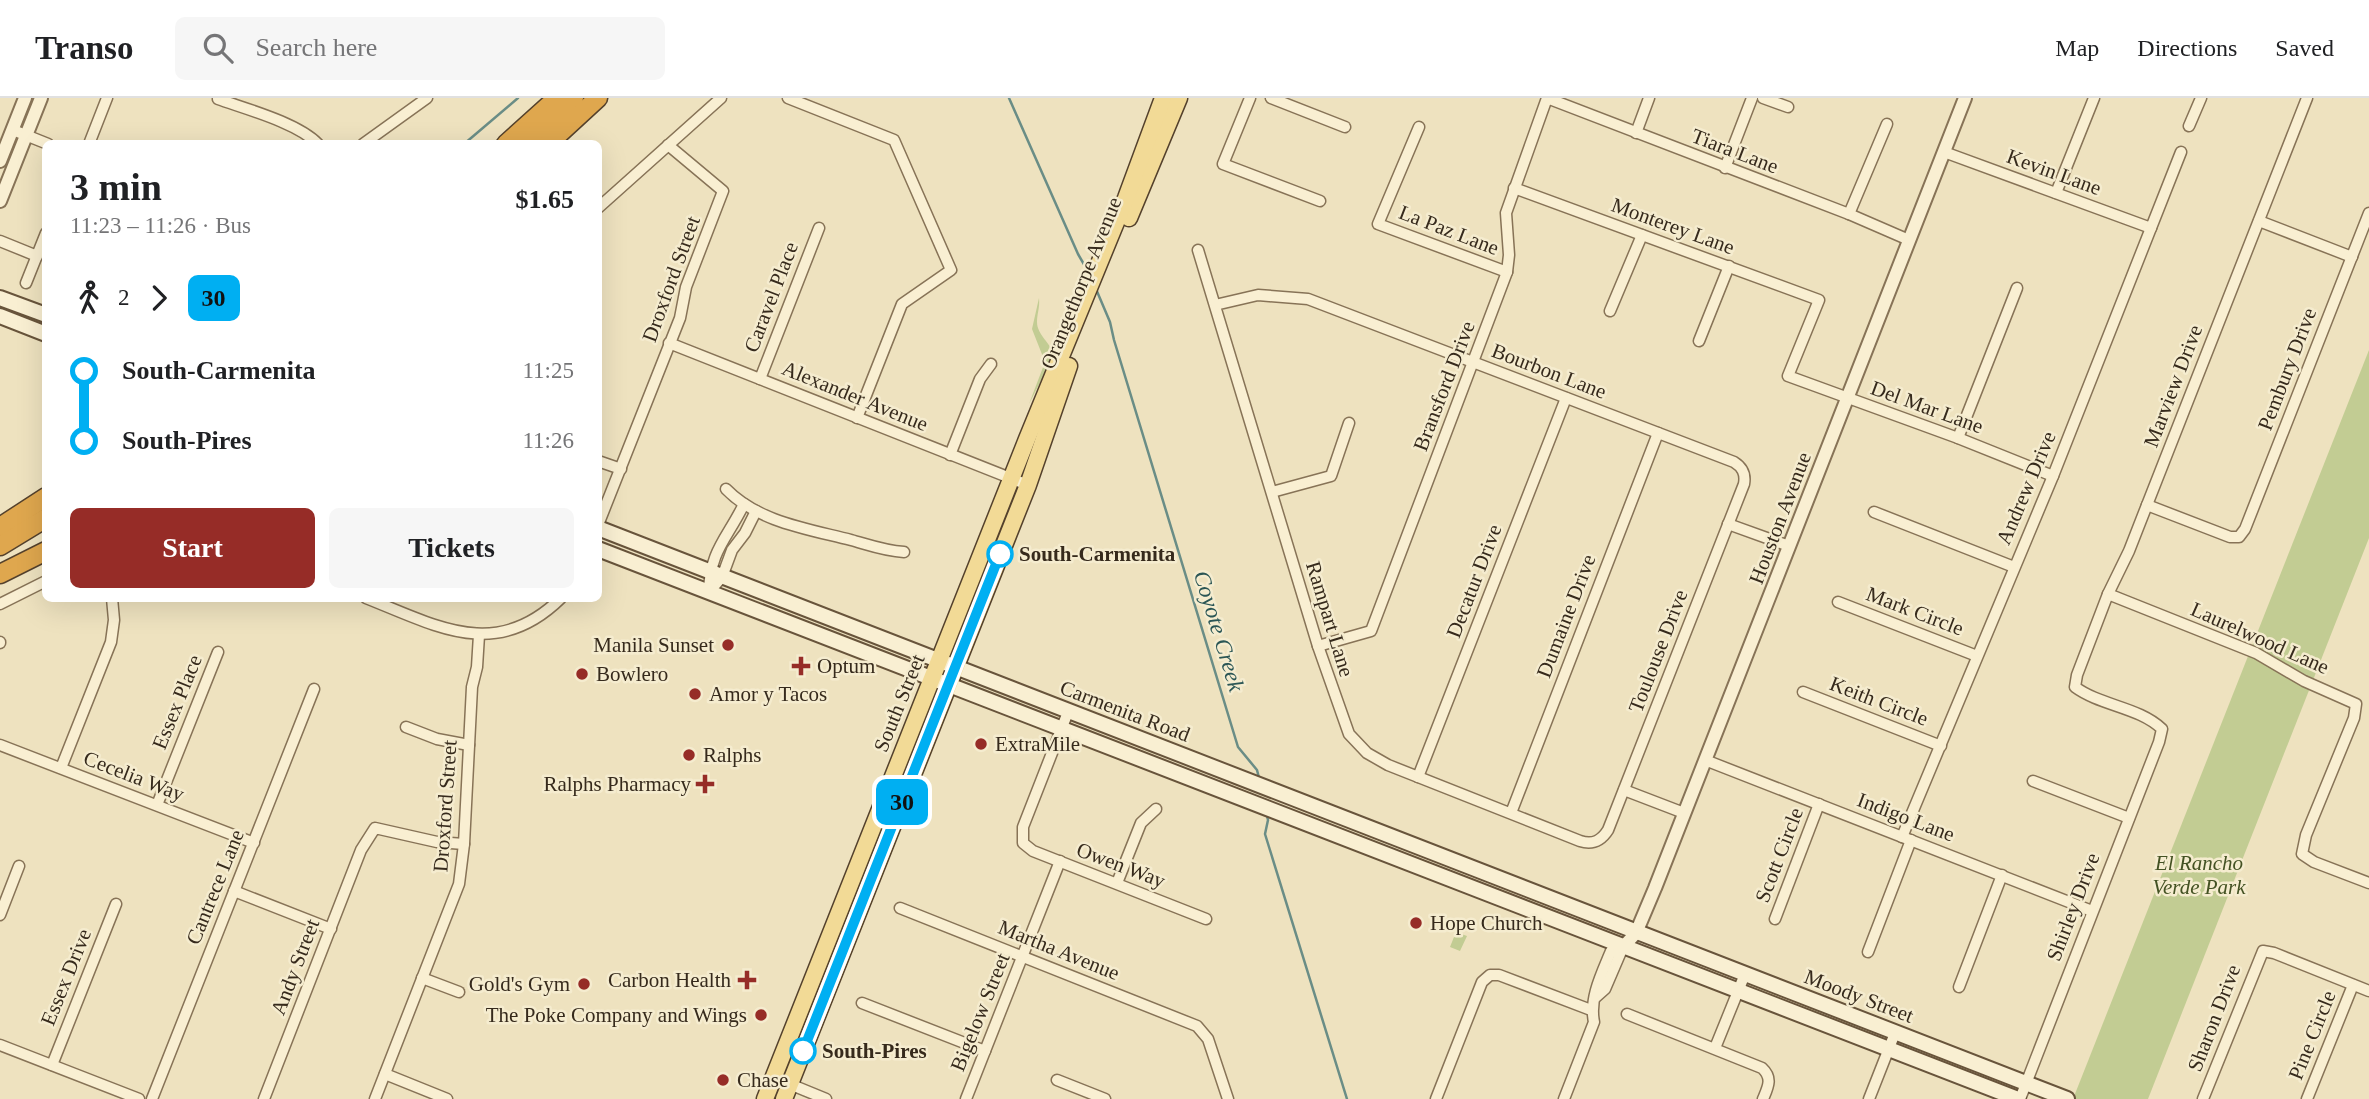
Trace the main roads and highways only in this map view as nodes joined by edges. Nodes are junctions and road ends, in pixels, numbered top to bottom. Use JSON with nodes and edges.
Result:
{"nodes":[{"id":1,"x":556,"y":98,"type":"edge"},
{"id":2,"x":574,"y":98,"type":"edge"},
{"id":3,"x":586,"y":98,"type":"edge"},
{"id":4,"x":598,"y":98,"type":"edge"},
{"id":5,"x":1163,"y":98,"type":"edge"},
{"id":6,"x":1179,"y":98,"type":"edge"},
{"id":7,"x":510,"y":140,"type":"edge"},
{"id":8,"x":529,"y":140,"type":"edge"},
{"id":9,"x":540,"y":140,"type":"edge"},
{"id":10,"x":552,"y":140,"type":"edge"},
{"id":11,"x":1118,"y":230,"type":"junction"},
{"id":12,"x":0,"y":298,"type":"edge"},
{"id":13,"x":42,"y":314,"type":"edge"},
{"id":14,"x":0,"y":316,"type":"edge"},
{"id":15,"x":42,"y":332,"type":"edge"},
{"id":16,"x":1067,"y":358,"type":"junction"},
{"id":17,"x":1011,"y":479,"type":"joint"},
{"id":18,"x":1028,"y":485,"type":"joint"},
{"id":19,"x":42,"y":500,"type":"edge"},
{"id":20,"x":42,"y":520,"type":"edge"},
{"id":21,"x":0,"y":527,"type":"edge"},
{"id":22,"x":602,"y":528,"type":"edge"},
{"id":23,"x":42,"y":532,"type":"edge"},
{"id":24,"x":0,"y":546,"type":"edge"},
{"id":25,"x":602,"y":551,"type":"edge"},
{"id":26,"x":42,"y":553,"type":"edge"},
{"id":27,"x":0,"y":557,"type":"edge"},
{"id":28,"x":0,"y":574,"type":"edge"},
{"id":29,"x":938,"y":661,"type":"junction"},
{"id":30,"x":955,"y":668,"type":"junction"},
{"id":31,"x":931,"y":678,"type":"junction"},
{"id":32,"x":948,"y":685,"type":"junction"},
{"id":33,"x":1636,"y":933,"type":"joint"},
{"id":34,"x":1623,"y":947,"type":"joint"},
{"id":35,"x":787,"y":1092,"type":"edge"},
{"id":36,"x":765,"y":1099,"type":"edge"},
{"id":37,"x":2019,"y":1099,"type":"edge"},
{"id":38,"x":2067,"y":1099,"type":"edge"}],
"edges":[{"from":1,"to":7,"type":"highway"},
{"from":2,"to":8,"type":"highway"},
{"from":3,"to":9,"type":"highway"},
{"from":4,"to":10,"type":"highway"},
{"from":5,"to":11,"type":"main road","name":"Orangethorpe Avenue"},
{"from":6,"to":11,"type":"main road","name":"Orangethorpe Avenue"},
{"from":11,"to":16,"type":"main road","name":"Orangethorpe Avenue"},
{"from":12,"to":13,"type":"main road"},
{"from":14,"to":15,"type":"main road"},
{"from":16,"to":17,"type":"main road","name":"Orangethorpe Avenue"},
{"from":16,"to":18,"type":"main road","name":"Orangethorpe Avenue"},
{"from":17,"to":29,"type":"main road","name":"South Street"},
{"from":18,"to":30,"type":"main road","name":"South Street"},
{"from":19,"to":21,"type":"highway"},
{"from":20,"to":24,"type":"highway"},
{"from":22,"to":29,"type":"main road","name":"Carmenita Road"},
{"from":23,"to":27,"type":"highway"},
{"from":25,"to":31,"type":"main road","name":"Carmenita Road"},
{"from":26,"to":28,"type":"highway"},
{"from":29,"to":30,"type":"main road","name":"Carmenita Road"},
{"from":29,"to":31,"type":"main road","name":"South Street"},
{"from":30,"to":32,"type":"main road","name":"South Street"},
{"from":30,"to":33,"type":"main road","name":"Carmenita Road"},
{"from":31,"to":32,"type":"main road","name":"Carmenita Road"},
{"from":31,"to":36,"type":"main road","name":"South Street"},
{"from":32,"to":34,"type":"main road","name":"Carmenita Road"},
{"from":32,"to":35,"type":"main road","name":"South Street"},
{"from":33,"to":38,"type":"main road","name":"Moody Street"},
{"from":34,"to":37,"type":"main road","name":"Moody Street"}]}
